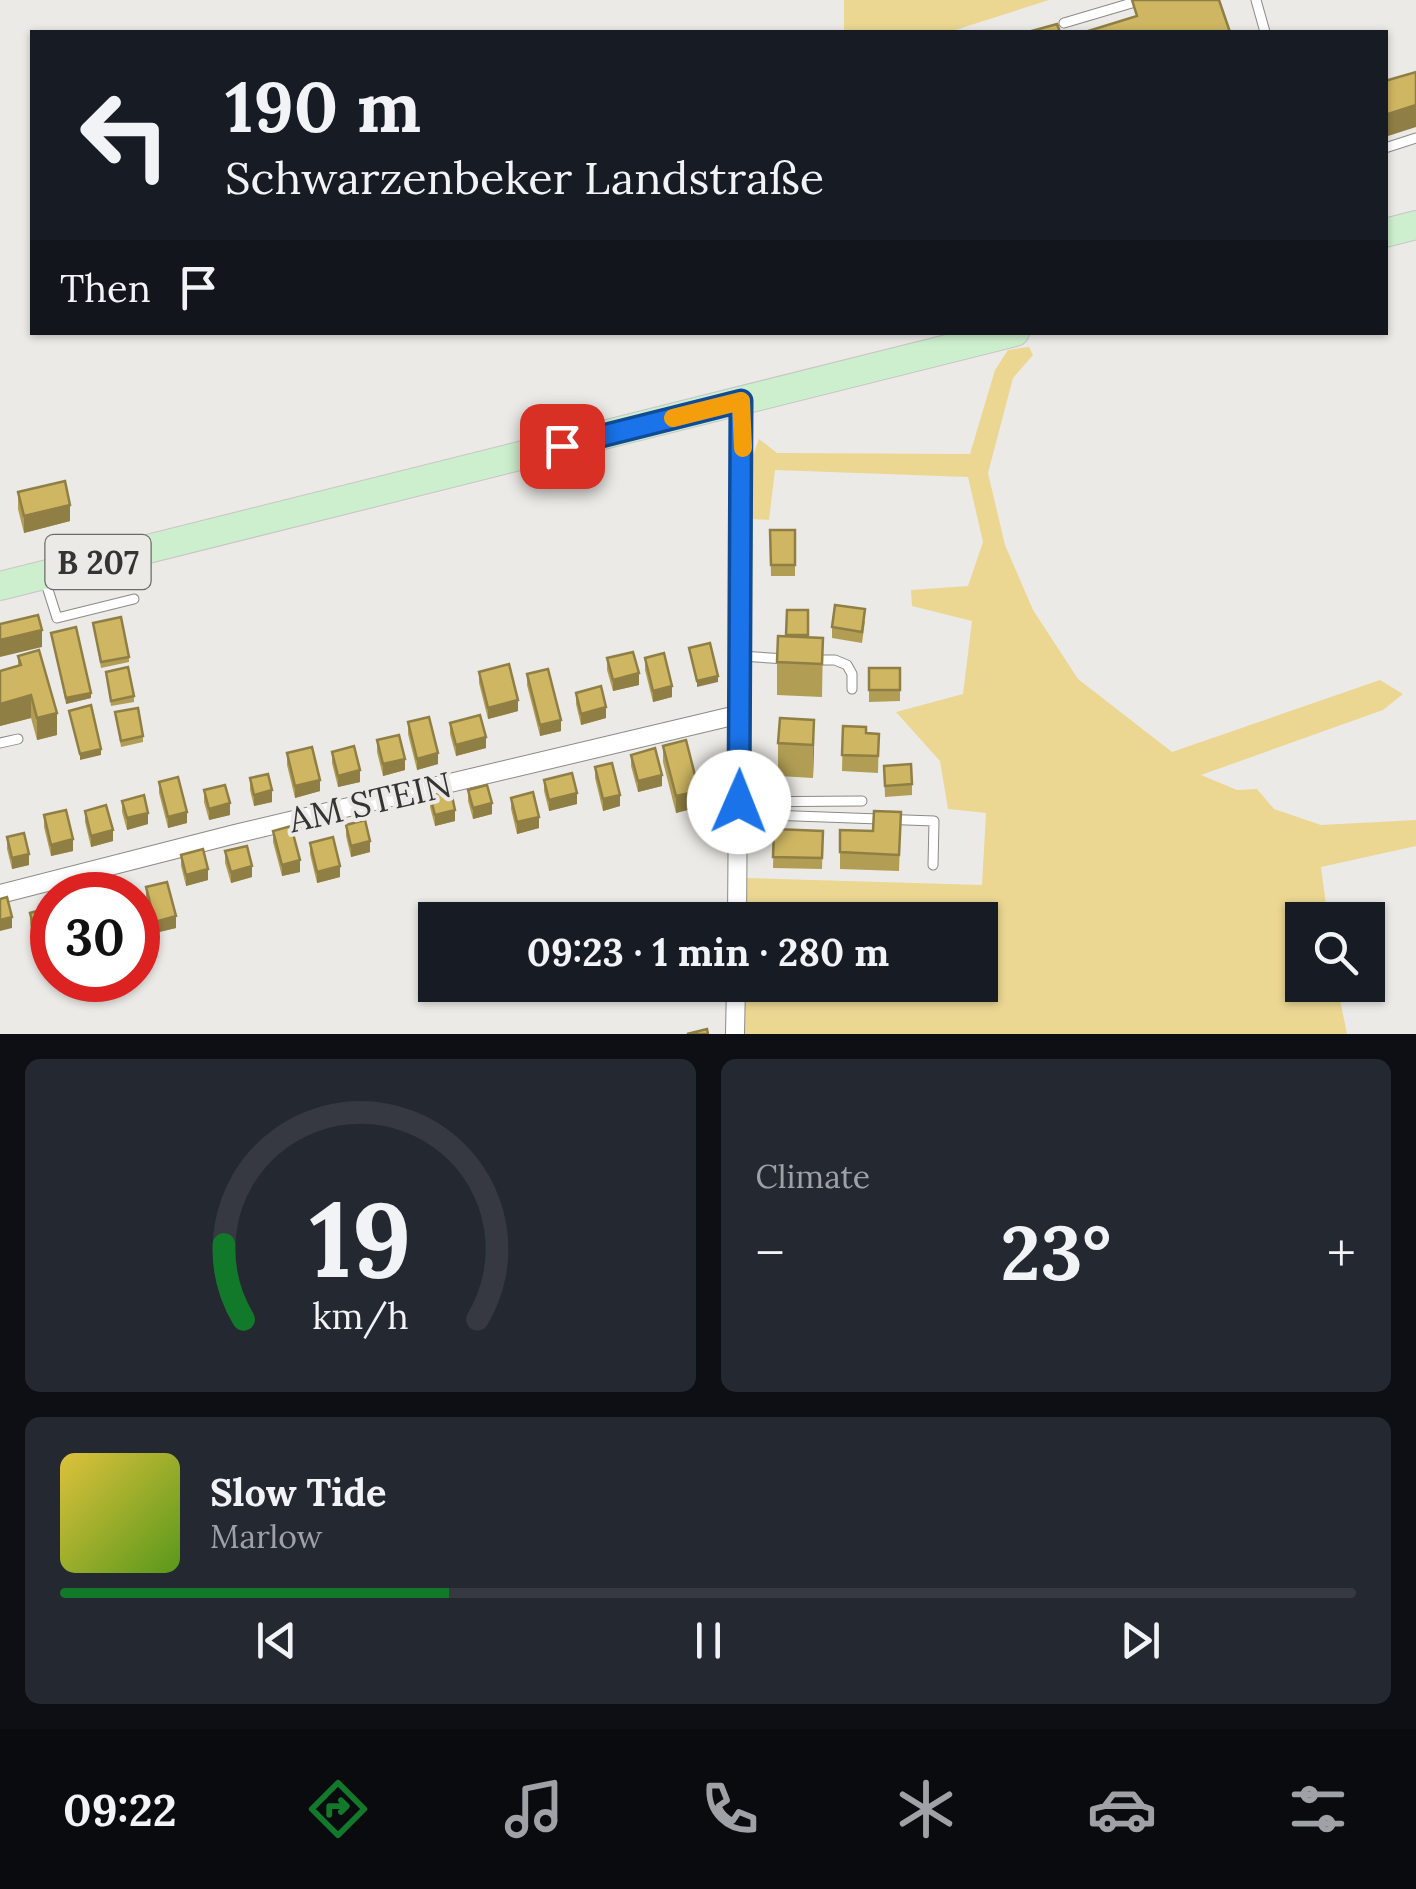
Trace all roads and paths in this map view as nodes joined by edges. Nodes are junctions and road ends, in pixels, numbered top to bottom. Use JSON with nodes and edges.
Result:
{"nodes":[{"id":1,"x":1142,"y":0,"type":"edge"},
{"id":2,"x":1256,"y":0,"type":"edge"},
{"id":3,"x":1064,"y":23,"type":"dead end"},
{"id":4,"x":1264,"y":30,"type":"edge"},
{"id":5,"x":1416,"y":138,"type":"edge"},
{"id":6,"x":1388,"y":147,"type":"edge"},
{"id":7,"x":1416,"y":225,"type":"edge"},
{"id":8,"x":1388,"y":233,"type":"edge"},
{"id":9,"x":1003,"y":335,"type":"edge"},
{"id":10,"x":741,"y":401,"type":"junction"},
{"id":11,"x":43,"y":575,"type":"junction"},
{"id":12,"x":0,"y":586,"type":"edge"},
{"id":13,"x":134,"y":599,"type":"dead end"},
{"id":14,"x":741,"y":656,"type":"junction"},
{"id":15,"x":852,"y":690,"type":"dead end"},
{"id":16,"x":741,"y":714,"type":"junction"},
{"id":17,"x":18,"y":738,"type":"dead end"},
{"id":18,"x":0,"y":743,"type":"edge"},
{"id":19,"x":862,"y":800,"type":"dead end"},
{"id":20,"x":739,"y":808,"type":"junction"},
{"id":21,"x":933,"y":865,"type":"dead end"},
{"id":22,"x":0,"y":894,"type":"edge"},
{"id":23,"x":737,"y":902,"type":"edge"},
{"id":24,"x":736,"y":1002,"type":"edge"},
{"id":25,"x":735,"y":1034,"type":"edge"}],
"edges":[{"from":1,"to":3,"type":"lane"},
{"from":2,"to":4,"type":"lane"},
{"from":5,"to":6,"type":"lane"},
{"from":7,"to":8,"type":"main road"},
{"from":9,"to":10,"type":"main road","number":"B 207"},
{"from":10,"to":11,"type":"main road","number":"B 207"},
{"from":10,"to":14,"type":"street"},
{"from":11,"to":12,"type":"main road","number":"B 207"},
{"from":11,"to":13,"type":"lane"},
{"from":14,"to":15,"type":"lane"},
{"from":14,"to":16,"type":"street"},
{"from":16,"to":20,"type":"street"},
{"from":16,"to":22,"type":"street","name":"AM STEIN"},
{"from":17,"to":18,"type":"lane"},
{"from":19,"to":20,"type":"lane"},
{"from":20,"to":21,"type":"lane"},
{"from":20,"to":23,"type":"street"},
{"from":24,"to":25,"type":"street"}]}
